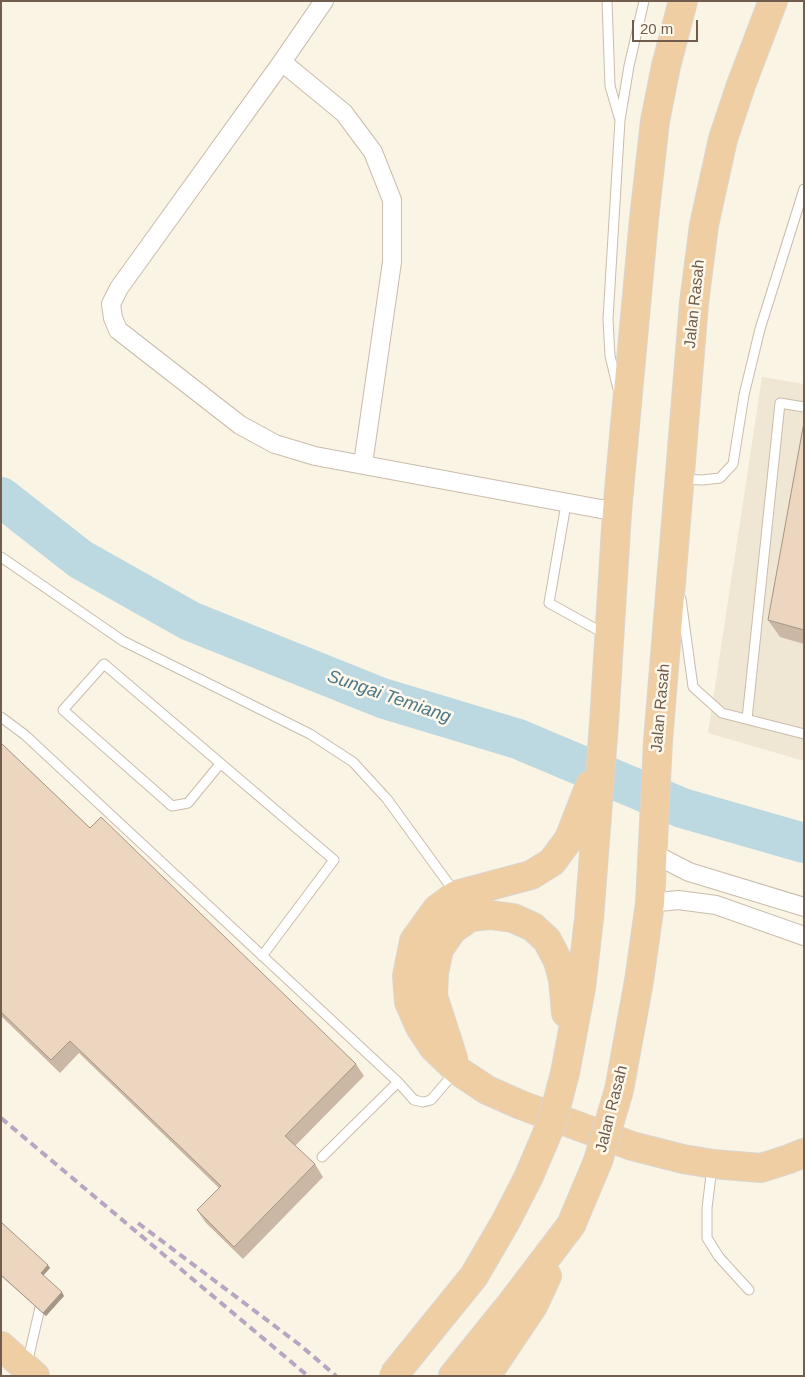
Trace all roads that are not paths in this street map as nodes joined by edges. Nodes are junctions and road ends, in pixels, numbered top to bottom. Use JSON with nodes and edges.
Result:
{"nodes":[{"id":1,"x":324,"y":1,"type":"edge"},
{"id":2,"x":607,"y":1,"type":"edge"},
{"id":3,"x":644,"y":1,"type":"edge"},
{"id":4,"x":683,"y":1,"type":"edge"},
{"id":5,"x":773,"y":1,"type":"edge"},
{"id":6,"x":282,"y":62,"type":"junction"},
{"id":7,"x":620,"y":120,"type":"junction"},
{"id":8,"x":804,"y":189,"type":"edge"},
{"id":9,"x":804,"y":407,"type":"edge"},
{"id":10,"x":625,"y":421,"type":"junction"},
{"id":11,"x":363,"y":464,"type":"junction"},
{"id":12,"x":680,"y":479,"type":"junction"},
{"id":13,"x":566,"y":504,"type":"junction"},
{"id":14,"x":616,"y":512,"type":"junction"},
{"id":15,"x":674,"y":548,"type":"junction"},
{"id":16,"x":1,"y":557,"type":"edge"},
{"id":17,"x":609,"y":637,"type":"junction"},
{"id":18,"x":1,"y":717,"type":"edge"},
{"id":19,"x":747,"y":719,"type":"junction"},
{"id":20,"x":804,"y":734,"type":"edge"},
{"id":21,"x":220,"y":764,"type":"junction"},
{"id":22,"x":590,"y":805,"type":"junction"},
{"id":23,"x":652,"y":853,"type":"junction"},
{"id":24,"x":456,"y":895,"type":"junction"},
{"id":25,"x":650,"y":903,"type":"junction"},
{"id":26,"x":804,"y":907,"type":"edge"},
{"id":27,"x":804,"y":936,"type":"edge"},
{"id":28,"x":262,"y":956,"type":"junction"},
{"id":29,"x":567,"y":1061,"type":"junction"},
{"id":30,"x":457,"y":1070,"type":"junction"},
{"id":31,"x":398,"y":1082,"type":"junction"},
{"id":32,"x":799,"y":1151,"type":"edge"},
{"id":33,"x":322,"y":1157,"type":"dead end"},
{"id":34,"x":713,"y":1164,"type":"junction"},
{"id":35,"x":571,"y":1225,"type":"junction"},
{"id":36,"x":44,"y":1286,"type":"edge"},
{"id":37,"x":749,"y":1290,"type":"dead end"},
{"id":38,"x":1,"y":1346,"type":"edge"},
{"id":39,"x":31,"y":1372,"type":"edge"},
{"id":40,"x":393,"y":1376,"type":"edge"},
{"id":41,"x":453,"y":1376,"type":"edge"},
{"id":42,"x":486,"y":1376,"type":"edge"}],
"edges":[{"from":1,"to":6,"type":"street"},
{"from":2,"to":7,"type":"lane"},
{"from":3,"to":7,"type":"lane"},
{"from":4,"to":10,"type":"highway"},
{"from":5,"to":12,"type":"highway","name":"Jalan Rasah"},
{"from":6,"to":11,"type":"street"},
{"from":6,"to":11,"type":"street"},
{"from":7,"to":10,"type":"lane"},
{"from":8,"to":12,"type":"lane"},
{"from":9,"to":19,"type":"lane"},
{"from":10,"to":14,"type":"highway"},
{"from":11,"to":13,"type":"street"},
{"from":12,"to":15,"type":"highway","name":"Jalan Rasah"},
{"from":13,"to":14,"type":"street"},
{"from":13,"to":17,"type":"lane"},
{"from":14,"to":17,"type":"highway"},
{"from":15,"to":19,"type":"lane"},
{"from":15,"to":23,"type":"highway","name":"Jalan Rasah"},
{"from":16,"to":24,"type":"lane"},
{"from":17,"to":22,"type":"highway"},
{"from":18,"to":28,"type":"lane"},
{"from":19,"to":20,"type":"lane"},
{"from":21,"to":21,"type":"lane"},
{"from":21,"to":28,"type":"lane"},
{"from":22,"to":24,"type":"highway"},
{"from":22,"to":29,"type":"highway"},
{"from":23,"to":25,"type":"highway","name":"Jalan Rasah"},
{"from":23,"to":26,"type":"street"},
{"from":24,"to":30,"type":"highway"},
{"from":25,"to":27,"type":"street"},
{"from":25,"to":35,"type":"highway","name":"Jalan Rasah","bridge":true},
{"from":28,"to":31,"type":"lane"},
{"from":29,"to":30,"type":"highway"},
{"from":29,"to":40,"type":"highway","bridge":true},
{"from":30,"to":31,"type":"lane"},
{"from":30,"to":34,"type":"highway"},
{"from":31,"to":33,"type":"lane"},
{"from":32,"to":34,"type":"highway"},
{"from":34,"to":37,"type":"lane"},
{"from":35,"to":41,"type":"highway","name":"Jalan Rasah"},
{"from":35,"to":42,"type":"highway"},
{"from":36,"to":39,"type":"lane"},
{"from":38,"to":39,"type":"highway"}]}
